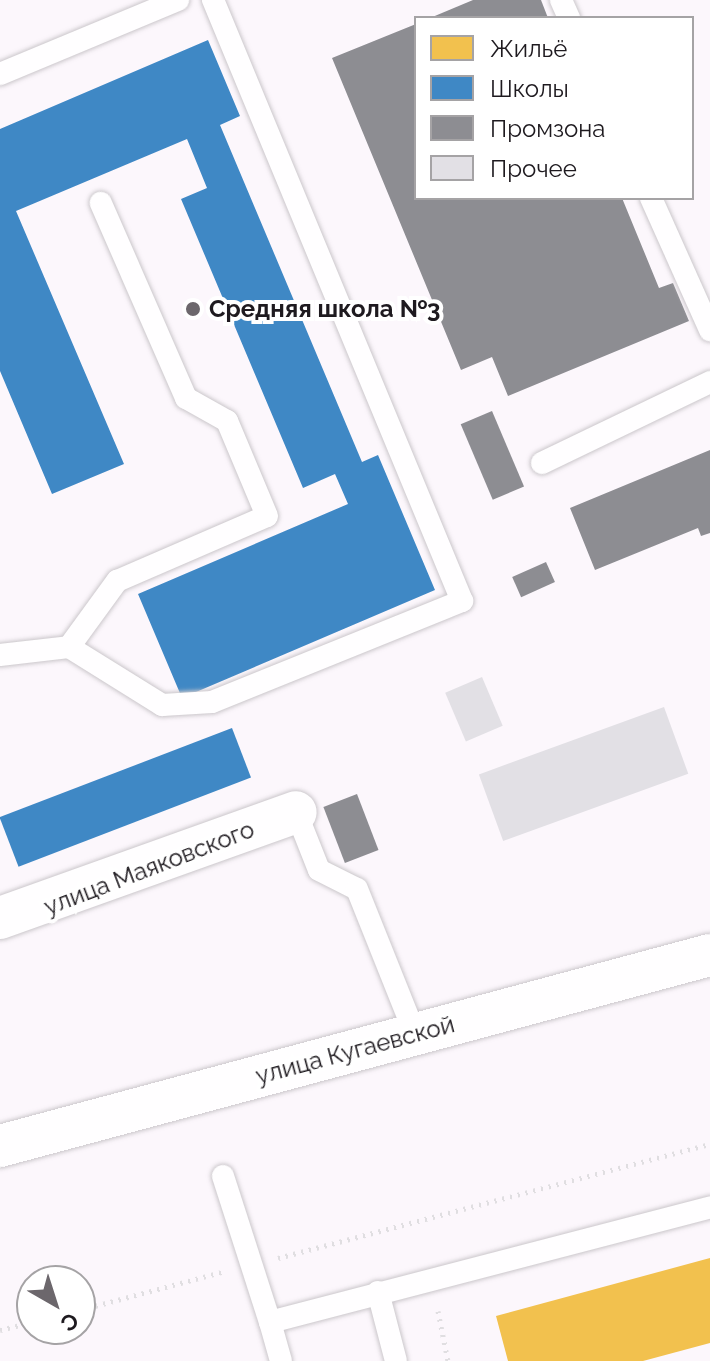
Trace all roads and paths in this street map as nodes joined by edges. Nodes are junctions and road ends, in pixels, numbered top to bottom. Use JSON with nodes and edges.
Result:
{"nodes":[{"id":1,"x":178,"y":0,"type":"edge"},
{"id":2,"x":213,"y":0,"type":"edge"},
{"id":3,"x":0,"y":74,"type":"edge"},
{"id":4,"x":652,"y":200,"type":"edge"},
{"id":5,"x":101,"y":203,"type":"dead end"},
{"id":6,"x":710,"y":330,"type":"edge"},
{"id":7,"x":710,"y":382,"type":"edge"},
{"id":8,"x":542,"y":463,"type":"dead end"},
{"id":9,"x":69,"y":647,"type":"junction"},
{"id":10,"x":0,"y":655,"type":"edge"},
{"id":11,"x":296,"y":812,"type":"joint"},
{"id":12,"x":0,"y":918,"type":"edge"},
{"id":13,"x":710,"y":955,"type":"edge"},
{"id":14,"x":415,"y":1034,"type":"junction"},
{"id":15,"x":710,"y":1144,"type":"edge"},
{"id":16,"x":0,"y":1146,"type":"edge"},
{"id":17,"x":223,"y":1176,"type":"dead end"},
{"id":18,"x":710,"y":1207,"type":"edge"},
{"id":19,"x":251,"y":1265,"type":"junction"},
{"id":20,"x":378,"y":1292,"type":"junction"},
{"id":21,"x":96,"y":1306,"type":"edge"},
{"id":22,"x":450,"y":1308,"type":"dead end"},
{"id":23,"x":270,"y":1322,"type":"junction"},
{"id":24,"x":281,"y":1361,"type":"edge"},
{"id":25,"x":396,"y":1361,"type":"edge"},
{"id":26,"x":448,"y":1361,"type":"edge"}],
"edges":[{"from":1,"to":3,"type":"lane"},
{"from":2,"to":9,"type":"lane"},
{"from":4,"to":6,"type":"lane"},
{"from":5,"to":9,"type":"lane"},
{"from":7,"to":8,"type":"lane"},
{"from":9,"to":10,"type":"lane"},
{"from":11,"to":12,"type":"street","name":"улица Маяковского"},
{"from":11,"to":14,"type":"lane"},
{"from":13,"to":14,"type":"street","name":"улица Кугаевской"},
{"from":14,"to":16,"type":"street","name":"улица Кугаевской"},
{"from":15,"to":19,"type":"path"},
{"from":17,"to":19,"type":"lane"},
{"from":18,"to":20,"type":"lane"},
{"from":19,"to":21,"type":"path"},
{"from":19,"to":23,"type":"lane"},
{"from":20,"to":23,"type":"lane"},
{"from":20,"to":25,"type":"lane"},
{"from":22,"to":26,"type":"path"},
{"from":23,"to":24,"type":"lane"}]}
